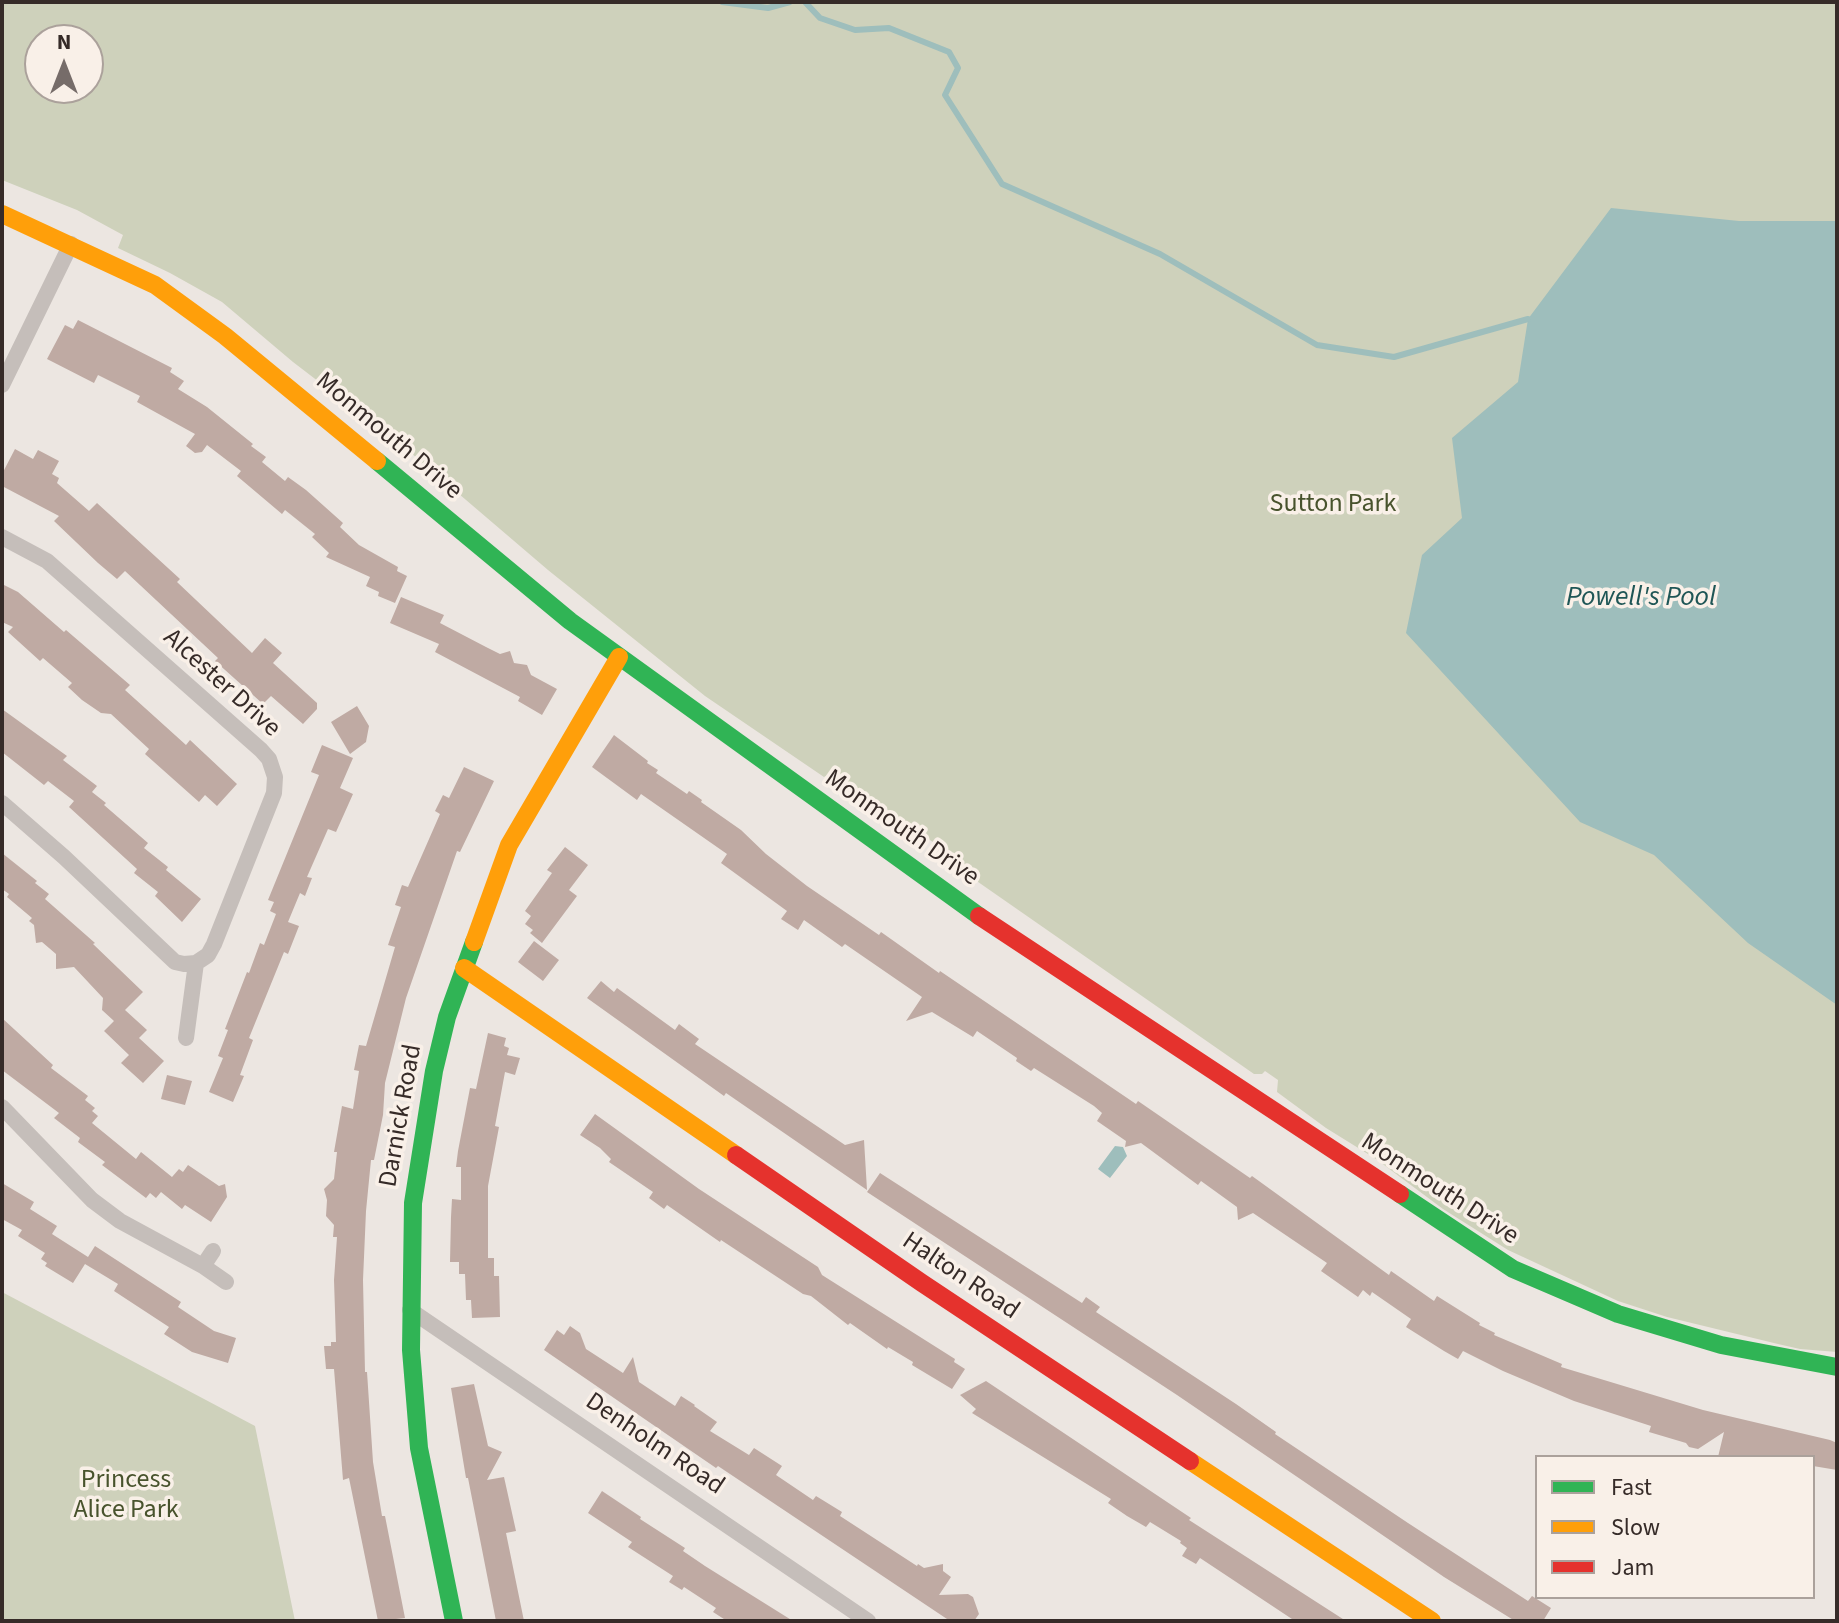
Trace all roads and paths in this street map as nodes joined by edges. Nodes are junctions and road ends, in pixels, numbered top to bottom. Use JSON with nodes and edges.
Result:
{"nodes":[{"id":1,"x":2,"y":214,"type":"edge"},
{"id":2,"x":71,"y":244,"type":"junction"},
{"id":3,"x":2,"y":385,"type":"edge"},
{"id":4,"x":2,"y":537,"type":"edge"},
{"id":5,"x":619,"y":657,"type":"junction"},
{"id":6,"x":2,"y":803,"type":"edge"},
{"id":7,"x":196,"y":963,"type":"junction"},
{"id":8,"x":464,"y":968,"type":"junction"},
{"id":9,"x":186,"y":1038,"type":"dead end"},
{"id":10,"x":2,"y":1107,"type":"edge"},
{"id":11,"x":213,"y":1251,"type":"dead end"},
{"id":12,"x":203,"y":1266,"type":"junction"},
{"id":13,"x":226,"y":1282,"type":"dead end"},
{"id":14,"x":410,"y":1310,"type":"junction"},
{"id":15,"x":1837,"y":1367,"type":"edge"},
{"id":16,"x":454,"y":1621,"type":"edge"},
{"id":17,"x":868,"y":1621,"type":"edge"},
{"id":18,"x":1432,"y":1621,"type":"edge"}],
"edges":[{"from":1,"to":2,"type":"street","name":"Monmouth Drive"},
{"from":2,"to":3,"type":"street"},
{"from":2,"to":5,"type":"street","name":"Monmouth Drive"},
{"from":4,"to":7,"type":"street","name":"Alcester Drive"},
{"from":5,"to":8,"type":"street","name":"Darnick Road"},
{"from":5,"to":15,"type":"street","name":"Monmouth Drive"},
{"from":6,"to":7,"type":"street"},
{"from":7,"to":9,"type":"street","name":"Alcester Drive"},
{"from":8,"to":14,"type":"street","name":"Darnick Road"},
{"from":8,"to":18,"type":"street","name":"Halton Road"},
{"from":10,"to":12,"type":"street"},
{"from":11,"to":12,"type":"street"},
{"from":12,"to":13,"type":"street"},
{"from":14,"to":16,"type":"street","name":"Darnick Road"},
{"from":14,"to":17,"type":"street","name":"Denholm Road"}]}
